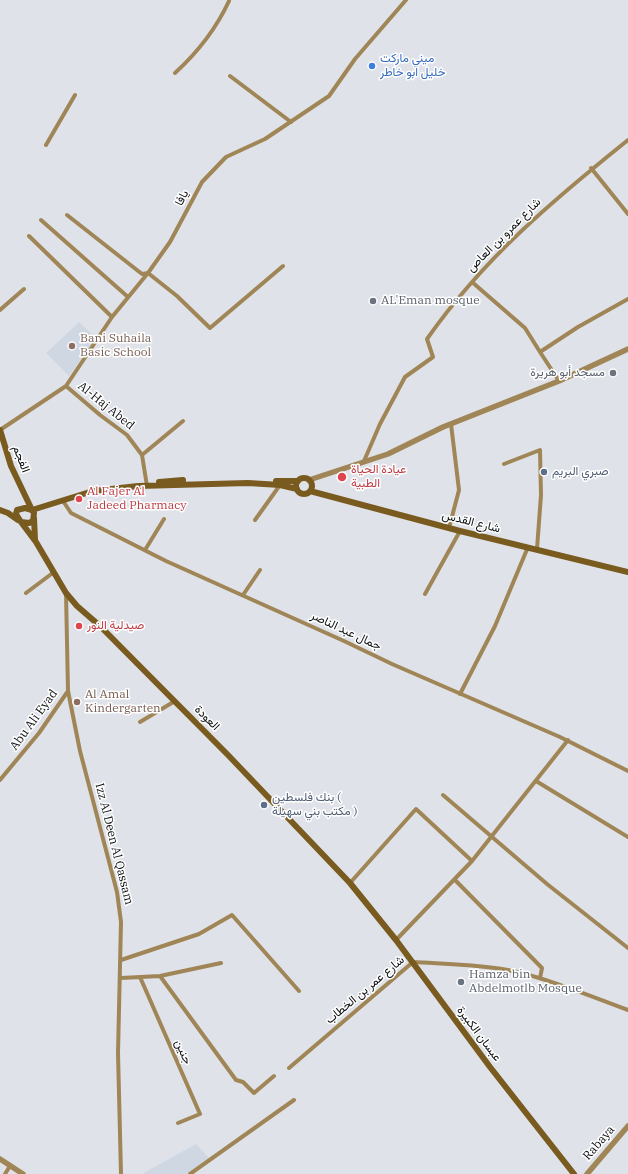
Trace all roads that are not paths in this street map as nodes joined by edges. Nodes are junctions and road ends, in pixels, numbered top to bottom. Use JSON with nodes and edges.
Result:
{"nodes":[{"id":1,"x":406,"y":0,"type":"edge"},
{"id":2,"x":229,"y":1,"type":"dead end"},
{"id":3,"x":175,"y":73,"type":"dead end"},
{"id":4,"x":230,"y":76,"type":"dead end"},
{"id":5,"x":75,"y":95,"type":"dead end"},
{"id":6,"x":291,"y":122,"type":"junction"},
{"id":7,"x":628,"y":140,"type":"edge"},
{"id":8,"x":46,"y":145,"type":"dead end"},
{"id":9,"x":591,"y":168,"type":"junction"},
{"id":10,"x":628,"y":214,"type":"edge"},
{"id":11,"x":67,"y":215,"type":"dead end"},
{"id":12,"x":41,"y":220,"type":"dead end"},
{"id":13,"x":29,"y":236,"type":"dead end"},
{"id":14,"x":283,"y":266,"type":"dead end"},
{"id":15,"x":148,"y":273,"type":"junction"},
{"id":16,"x":472,"y":282,"type":"junction"},
{"id":17,"x":24,"y":289,"type":"dead end"},
{"id":18,"x":128,"y":297,"type":"junction"},
{"id":19,"x":628,"y":299,"type":"edge"},
{"id":20,"x":0,"y":310,"type":"edge"},
{"id":21,"x":112,"y":317,"type":"junction"},
{"id":22,"x":628,"y":349,"type":"edge"},
{"id":23,"x":540,"y":352,"type":"junction"},
{"id":24,"x":559,"y":381,"type":"junction"},
{"id":25,"x":66,"y":386,"type":"junction"},
{"id":26,"x":183,"y":420,"type":"dead end"},
{"id":27,"x":451,"y":424,"type":"junction"},
{"id":28,"x":0,"y":430,"type":"edge"},
{"id":29,"x":142,"y":455,"type":"junction"},
{"id":30,"x":364,"y":461,"type":"junction"},
{"id":31,"x":504,"y":464,"type":"dead end"},
{"id":32,"x":309,"y":480,"type":"junction"},
{"id":33,"x":298,"y":481,"type":"junction"},
{"id":34,"x":147,"y":485,"type":"junction"},
{"id":35,"x":280,"y":485,"type":"junction"},
{"id":36,"x":297,"y":489,"type":"junction"},
{"id":37,"x":310,"y":491,"type":"junction"},
{"id":38,"x":24,"y":496,"type":"junction"},
{"id":39,"x":63,"y":501,"type":"junction"},
{"id":40,"x":46,"y":506,"type":"junction"},
{"id":41,"x":22,"y":508,"type":"junction"},
{"id":42,"x":0,"y":510,"type":"edge"},
{"id":43,"x":32,"y":510,"type":"junction"},
{"id":44,"x":34,"y":517,"type":"junction"},
{"id":45,"x":164,"y":519,"type":"dead end"},
{"id":46,"x":254,"y":520,"type":"dead end"},
{"id":47,"x":20,"y":522,"type":"junction"},
{"id":48,"x":449,"y":528,"type":"junction"},
{"id":49,"x":460,"y":531,"type":"junction"},
{"id":50,"x":36,"y":542,"type":"junction"},
{"id":51,"x":528,"y":546,"type":"junction"},
{"id":52,"x":537,"y":549,"type":"junction"},
{"id":53,"x":145,"y":550,"type":"junction"},
{"id":54,"x":260,"y":570,"type":"dead end"},
{"id":55,"x":54,"y":572,"type":"junction"},
{"id":56,"x":628,"y":572,"type":"edge"},
{"id":57,"x":26,"y":593,"type":"dead end"},
{"id":58,"x":66,"y":593,"type":"junction"},
{"id":59,"x":425,"y":594,"type":"dead end"},
{"id":60,"x":243,"y":595,"type":"junction"},
{"id":61,"x":68,"y":691,"type":"junction"},
{"id":62,"x":460,"y":694,"type":"junction"},
{"id":63,"x":175,"y":701,"type":"junction"},
{"id":64,"x":140,"y":722,"type":"dead end"},
{"id":65,"x":568,"y":740,"type":"junction"},
{"id":66,"x":628,"y":771,"type":"edge"},
{"id":67,"x":0,"y":780,"type":"edge"},
{"id":68,"x":536,"y":781,"type":"junction"},
{"id":69,"x":443,"y":795,"type":"dead end"},
{"id":70,"x":491,"y":836,"type":"junction"},
{"id":71,"x":628,"y":837,"type":"edge"},
{"id":72,"x":472,"y":861,"type":"junction"},
{"id":73,"x":455,"y":880,"type":"junction"},
{"id":74,"x":350,"y":883,"type":"junction"},
{"id":75,"x":368,"y":906,"type":"joint"},
{"id":76,"x":396,"y":940,"type":"junction"},
{"id":77,"x":628,"y":948,"type":"edge"},
{"id":78,"x":121,"y":960,"type":"junction"},
{"id":79,"x":412,"y":962,"type":"junction"},
{"id":80,"x":221,"y":963,"type":"dead end"},
{"id":81,"x":160,"y":976,"type":"junction"},
{"id":82,"x":140,"y":977,"type":"junction"},
{"id":83,"x":121,"y":978,"type":"junction"},
{"id":84,"x":540,"y":978,"type":"junction"},
{"id":85,"x":299,"y":991,"type":"dead end"},
{"id":86,"x":628,"y":1010,"type":"edge"},
{"id":87,"x":289,"y":1068,"type":"dead end"},
{"id":88,"x":274,"y":1076,"type":"dead end"},
{"id":89,"x":294,"y":1100,"type":"dead end"},
{"id":90,"x":178,"y":1123,"type":"dead end"},
{"id":91,"x":628,"y":1126,"type":"edge"},
{"id":92,"x":0,"y":1159,"type":"edge"},
{"id":93,"x":10,"y":1166,"type":"junction"},
{"id":94,"x":5,"y":1174,"type":"edge"},
{"id":95,"x":23,"y":1174,"type":"edge"},
{"id":96,"x":121,"y":1174,"type":"edge"},
{"id":97,"x":190,"y":1174,"type":"edge"},
{"id":98,"x":574,"y":1174,"type":"edge"},
{"id":99,"x":587,"y":1174,"type":"edge"}],
"edges":[{"from":1,"to":6,"type":"street","name":"يافا"},
{"from":2,"to":3,"type":"street"},
{"from":4,"to":6,"type":"street"},
{"from":5,"to":8,"type":"street"},
{"from":6,"to":15,"type":"street","name":"يافا"},
{"from":7,"to":9,"type":"street","name":"شارع عمرو بن العاص"},
{"from":9,"to":10,"type":"street"},
{"from":9,"to":16,"type":"street","name":"شارع عمرو بن العاص"},
{"from":11,"to":15,"type":"street"},
{"from":12,"to":18,"type":"street"},
{"from":13,"to":21,"type":"street"},
{"from":14,"to":15,"type":"street"},
{"from":15,"to":18,"type":"street","name":"يافا"},
{"from":16,"to":23,"type":"street"},
{"from":16,"to":30,"type":"street","name":"شارع عمرو بن العاص"},
{"from":17,"to":20,"type":"street"},
{"from":18,"to":21,"type":"street","name":"يافا"},
{"from":19,"to":23,"type":"street"},
{"from":21,"to":25,"type":"street","name":"يافا"},
{"from":22,"to":24,"type":"street"},
{"from":23,"to":24,"type":"street"},
{"from":24,"to":27,"type":"street"},
{"from":25,"to":28,"type":"street","name":"يافا"},
{"from":25,"to":29,"type":"street","name":"Al-Haj Abed"},
{"from":26,"to":29,"type":"street"},
{"from":27,"to":30,"type":"street"},
{"from":27,"to":48,"type":"street"},
{"from":28,"to":38,"type":"main road","name":"الفجم"},
{"from":29,"to":34,"type":"street","name":"Al-Haj Abed"},
{"from":30,"to":32,"type":"street"},
{"from":31,"to":52,"type":"street"},
{"from":32,"to":33,"type":"main road"},
{"from":32,"to":37,"type":"main road"},
{"from":33,"to":34,"type":"main road"},
{"from":33,"to":36,"type":"main road"},
{"from":34,"to":35,"type":"main road"},
{"from":34,"to":39,"type":"main road"},
{"from":35,"to":36,"type":"main road"},
{"from":35,"to":46,"type":"street"},
{"from":36,"to":37,"type":"main road"},
{"from":37,"to":48,"type":"main road","name":"شارع القدس"},
{"from":38,"to":41,"type":"main road"},
{"from":38,"to":43,"type":"main road","name":"الفجم"},
{"from":39,"to":40,"type":"main road"},
{"from":39,"to":53,"type":"street","name":"جمال عبد الناصر"},
{"from":40,"to":43,"type":"main road"},
{"from":40,"to":44,"type":"main road"},
{"from":41,"to":42,"type":"main road"},
{"from":41,"to":43,"type":"main road"},
{"from":41,"to":47,"type":"main road"},
{"from":42,"to":47,"type":"main road"},
{"from":43,"to":44,"type":"main road"},
{"from":44,"to":47,"type":"main road"},
{"from":44,"to":50,"type":"main road","name":"العودة"},
{"from":45,"to":53,"type":"street"},
{"from":47,"to":50,"type":"main road","name":"العودة"},
{"from":48,"to":49,"type":"main road","name":"شارع القدس"},
{"from":49,"to":51,"type":"main road","name":"شارع القدس"},
{"from":49,"to":59,"type":"street"},
{"from":50,"to":55,"type":"main road","name":"العودة"},
{"from":51,"to":52,"type":"main road","name":"شارع القدس"},
{"from":51,"to":62,"type":"street"},
{"from":52,"to":56,"type":"main road","name":"شارع القدس"},
{"from":53,"to":60,"type":"street","name":"جمال عبد الناصر"},
{"from":54,"to":60,"type":"street"},
{"from":55,"to":57,"type":"street"},
{"from":55,"to":58,"type":"main road","name":"العودة"},
{"from":58,"to":61,"type":"street","name":"Izz Al Deen Al Qassam"},
{"from":58,"to":63,"type":"main road","name":"العودة"},
{"from":60,"to":62,"type":"street","name":"جمال عبد الناصر"},
{"from":61,"to":67,"type":"street","name":"Abu Ali Eyad"},
{"from":61,"to":78,"type":"street","name":"Izz Al Deen Al Qassam"},
{"from":62,"to":65,"type":"street","name":"جمال عبد الناصر"},
{"from":63,"to":64,"type":"street"},
{"from":63,"to":74,"type":"main road","name":"العودة"},
{"from":65,"to":66,"type":"street","name":"جمال عبد الناصر"},
{"from":65,"to":68,"type":"street"},
{"from":68,"to":70,"type":"street"},
{"from":68,"to":71,"type":"street"},
{"from":69,"to":70,"type":"street"},
{"from":70,"to":72,"type":"street"},
{"from":70,"to":77,"type":"street"},
{"from":72,"to":73,"type":"street"},
{"from":72,"to":74,"type":"street"},
{"from":73,"to":76,"type":"street"},
{"from":73,"to":84,"type":"street"},
{"from":74,"to":75,"type":"main road","name":"العودة"},
{"from":75,"to":76,"type":"main road","name":"عبسان الكبيرة"},
{"from":76,"to":79,"type":"main road","name":"عبسان الكبيرة"},
{"from":78,"to":83,"type":"street","name":"Izz Al Deen Al Qassam"},
{"from":78,"to":85,"type":"street"},
{"from":79,"to":84,"type":"street","name":"شارع عمر بن الخطاب"},
{"from":79,"to":87,"type":"street","name":"شارع عمر بن الخطاب"},
{"from":79,"to":98,"type":"main road","name":"عبسان الكبيرة"},
{"from":80,"to":81,"type":"street"},
{"from":81,"to":82,"type":"street"},
{"from":81,"to":88,"type":"street"},
{"from":82,"to":83,"type":"street"},
{"from":82,"to":90,"type":"street","name":"جنين"},
{"from":83,"to":96,"type":"street","name":"Izz Al Deen Al Qassam"},
{"from":84,"to":86,"type":"street","name":"شارع عمر بن الخطاب"},
{"from":89,"to":97,"type":"street"},
{"from":91,"to":99,"type":"street","name":"Rabaya"},
{"from":92,"to":93,"type":"street"},
{"from":93,"to":94,"type":"street"},
{"from":93,"to":95,"type":"street"}]}
